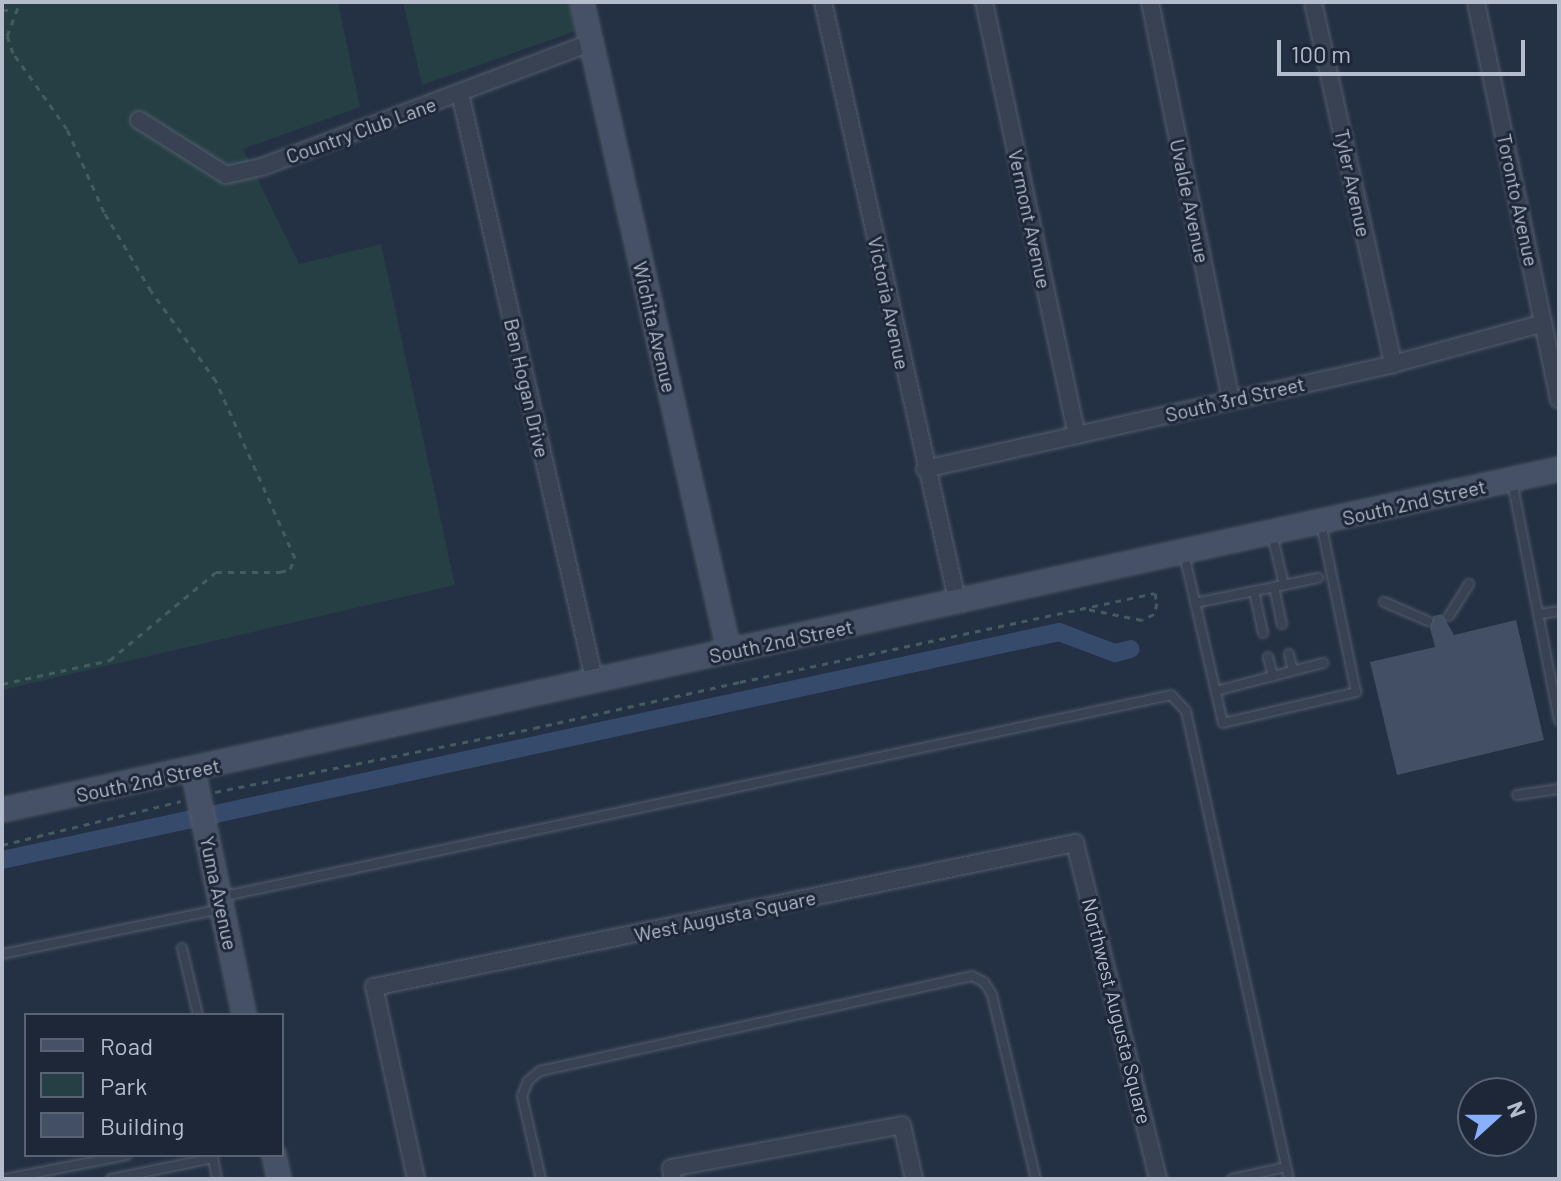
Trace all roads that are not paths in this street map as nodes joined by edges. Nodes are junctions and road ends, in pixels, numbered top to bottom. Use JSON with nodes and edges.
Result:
{"nodes":[{"id":1,"x":582,"y":2,"type":"edge"},
{"id":2,"x":823,"y":2,"type":"edge"},
{"id":3,"x":984,"y":2,"type":"edge"},
{"id":4,"x":1150,"y":2,"type":"edge"},
{"id":5,"x":1313,"y":2,"type":"edge"},
{"id":6,"x":1476,"y":2,"type":"edge"},
{"id":7,"x":590,"y":43,"type":"junction"},
{"id":8,"x":460,"y":93,"type":"junction"},
{"id":9,"x":139,"y":120,"type":"dead end"},
{"id":10,"x":1544,"y":323,"type":"junction"},
{"id":11,"x":1393,"y":364,"type":"junction"},
{"id":12,"x":1231,"y":399,"type":"junction"},
{"id":13,"x":1559,"y":399,"type":"edge"},
{"id":14,"x":1077,"y":435,"type":"junction"},
{"id":15,"x":925,"y":469,"type":"junction"},
{"id":16,"x":1559,"y":469,"type":"edge"},
{"id":17,"x":1512,"y":480,"type":"junction"},
{"id":18,"x":1321,"y":523,"type":"junction"},
{"id":19,"x":1272,"y":534,"type":"junction"},
{"id":20,"x":1183,"y":553,"type":"junction"},
{"id":21,"x":1318,"y":578,"type":"dead end"},
{"id":22,"x":1469,"y":584,"type":"dead end"},
{"id":23,"x":1279,"y":586,"type":"junction"},
{"id":24,"x":1254,"y":591,"type":"junction"},
{"id":25,"x":1384,"y":602,"type":"dead end"},
{"id":26,"x":1195,"y":603,"type":"junction"},
{"id":27,"x":958,"y":604,"type":"junction"},
{"id":28,"x":1559,"y":611,"type":"edge"},
{"id":29,"x":1540,"y":614,"type":"junction"},
{"id":30,"x":1449,"y":616,"type":"dead end"},
{"id":31,"x":1428,"y":621,"type":"dead end"},
{"id":32,"x":1282,"y":624,"type":"dead end"},
{"id":33,"x":1263,"y":633,"type":"dead end"},
{"id":34,"x":729,"y":651,"type":"junction"},
{"id":35,"x":1289,"y":654,"type":"dead end"},
{"id":36,"x":1268,"y":657,"type":"dead end"},
{"id":37,"x":1323,"y":663,"type":"dead end"},
{"id":38,"x":1293,"y":671,"type":"junction"},
{"id":39,"x":1273,"y":676,"type":"junction"},
{"id":40,"x":595,"y":683,"type":"junction"},
{"id":41,"x":1216,"y":691,"type":"junction"},
{"id":42,"x":1559,"y":720,"type":"edge"},
{"id":43,"x":193,"y":770,"type":"junction"},
{"id":44,"x":1559,"y":789,"type":"edge"},
{"id":45,"x":1517,"y":795,"type":"dead end"},
{"id":46,"x":2,"y":810,"type":"edge"},
{"id":47,"x":1075,"y":843,"type":"joint"},
{"id":48,"x":221,"y":903,"type":"junction"},
{"id":49,"x":182,"y":948,"type":"dead end"},
{"id":50,"x":2,"y":954,"type":"edge"},
{"id":51,"x":198,"y":1013,"type":"edge"},
{"id":52,"x":244,"y":1013,"type":"edge"},
{"id":53,"x":117,"y":1157,"type":"edge"},
{"id":54,"x":217,"y":1157,"type":"edge"},
{"id":55,"x":274,"y":1157,"type":"edge"},
{"id":56,"x":213,"y":1158,"type":"junction"},
{"id":57,"x":1286,"y":1167,"type":"junction"},
{"id":58,"x":672,"y":1173,"type":"edge"},
{"id":59,"x":5,"y":1179,"type":"edge"},
{"id":60,"x":111,"y":1179,"type":"edge"},
{"id":61,"x":217,"y":1179,"type":"edge"},
{"id":62,"x":279,"y":1179,"type":"edge"},
{"id":63,"x":416,"y":1179,"type":"edge"},
{"id":64,"x":541,"y":1179,"type":"edge"},
{"id":65,"x":914,"y":1179,"type":"edge"},
{"id":66,"x":1036,"y":1179,"type":"edge"},
{"id":67,"x":1158,"y":1179,"type":"edge"},
{"id":68,"x":1232,"y":1179,"type":"edge"},
{"id":69,"x":1289,"y":1179,"type":"edge"}],
"edges":[{"from":1,"to":7,"type":"main road","name":"Wichita Avenue"},
{"from":2,"to":15,"type":"street","name":"Victoria Avenue"},
{"from":3,"to":14,"type":"street","name":"Vermont Avenue"},
{"from":4,"to":12,"type":"street","name":"Uvalde Avenue"},
{"from":5,"to":11,"type":"street","name":"Tyler Avenue"},
{"from":6,"to":10,"type":"street","name":"Toronto Avenue"},
{"from":7,"to":8,"type":"street","name":"Country Club Lane"},
{"from":7,"to":34,"type":"main road","name":"Wichita Avenue"},
{"from":8,"to":9,"type":"street","name":"Country Club Lane"},
{"from":8,"to":40,"type":"street","name":"Ben Hogan Drive"},
{"from":10,"to":11,"type":"street","name":"South 3rd Street"},
{"from":10,"to":13,"type":"street","name":"Toronto Avenue"},
{"from":11,"to":12,"type":"street","name":"South 3rd Street"},
{"from":12,"to":14,"type":"street","name":"South 3rd Street"},
{"from":14,"to":15,"type":"street","name":"South 3rd Street"},
{"from":15,"to":27,"type":"street","name":"Victoria Avenue"},
{"from":16,"to":17,"type":"main road","name":"South 2nd Street"},
{"from":17,"to":18,"type":"main road","name":"South 2nd Street"},
{"from":17,"to":29,"type":"lane"},
{"from":18,"to":19,"type":"main road","name":"South 2nd Street"},
{"from":18,"to":41,"type":"lane"},
{"from":19,"to":20,"type":"main road","name":"South 2nd Street"},
{"from":19,"to":23,"type":"lane"},
{"from":20,"to":26,"type":"lane"},
{"from":20,"to":27,"type":"main road","name":"South 2nd Street"},
{"from":21,"to":23,"type":"lane"},
{"from":22,"to":30,"type":"lane"},
{"from":23,"to":24,"type":"lane"},
{"from":23,"to":32,"type":"lane"},
{"from":24,"to":26,"type":"lane"},
{"from":24,"to":33,"type":"lane"},
{"from":25,"to":31,"type":"lane"},
{"from":26,"to":41,"type":"lane"},
{"from":27,"to":34,"type":"main road","name":"South 2nd Street"},
{"from":28,"to":29,"type":"lane"},
{"from":29,"to":42,"type":"lane"},
{"from":34,"to":40,"type":"main road","name":"South 2nd Street"},
{"from":35,"to":38,"type":"lane"},
{"from":36,"to":39,"type":"lane"},
{"from":37,"to":38,"type":"lane"},
{"from":38,"to":39,"type":"lane"},
{"from":39,"to":41,"type":"lane"},
{"from":40,"to":43,"type":"main road","name":"South 2nd Street"},
{"from":43,"to":46,"type":"main road","name":"South 2nd Street"},
{"from":43,"to":48,"type":"main road","name":"Yuma Avenue"},
{"from":44,"to":45,"type":"lane"},
{"from":47,"to":63,"type":"street","name":"West Augusta Square"},
{"from":47,"to":67,"type":"street","name":"Northwest Augusta Square"},
{"from":48,"to":50,"type":"lane"},
{"from":48,"to":52,"type":"main road","name":"Yuma Avenue"},
{"from":48,"to":57,"type":"lane"},
{"from":49,"to":51,"type":"lane"},
{"from":53,"to":59,"type":"lane"},
{"from":54,"to":56,"type":"lane"},
{"from":55,"to":62,"type":"main road"},
{"from":56,"to":60,"type":"lane"},
{"from":56,"to":61,"type":"lane"},
{"from":57,"to":68,"type":"lane"},
{"from":57,"to":69,"type":"lane"},
{"from":58,"to":65,"type":"street"},
{"from":64,"to":66,"type":"lane"}]}
